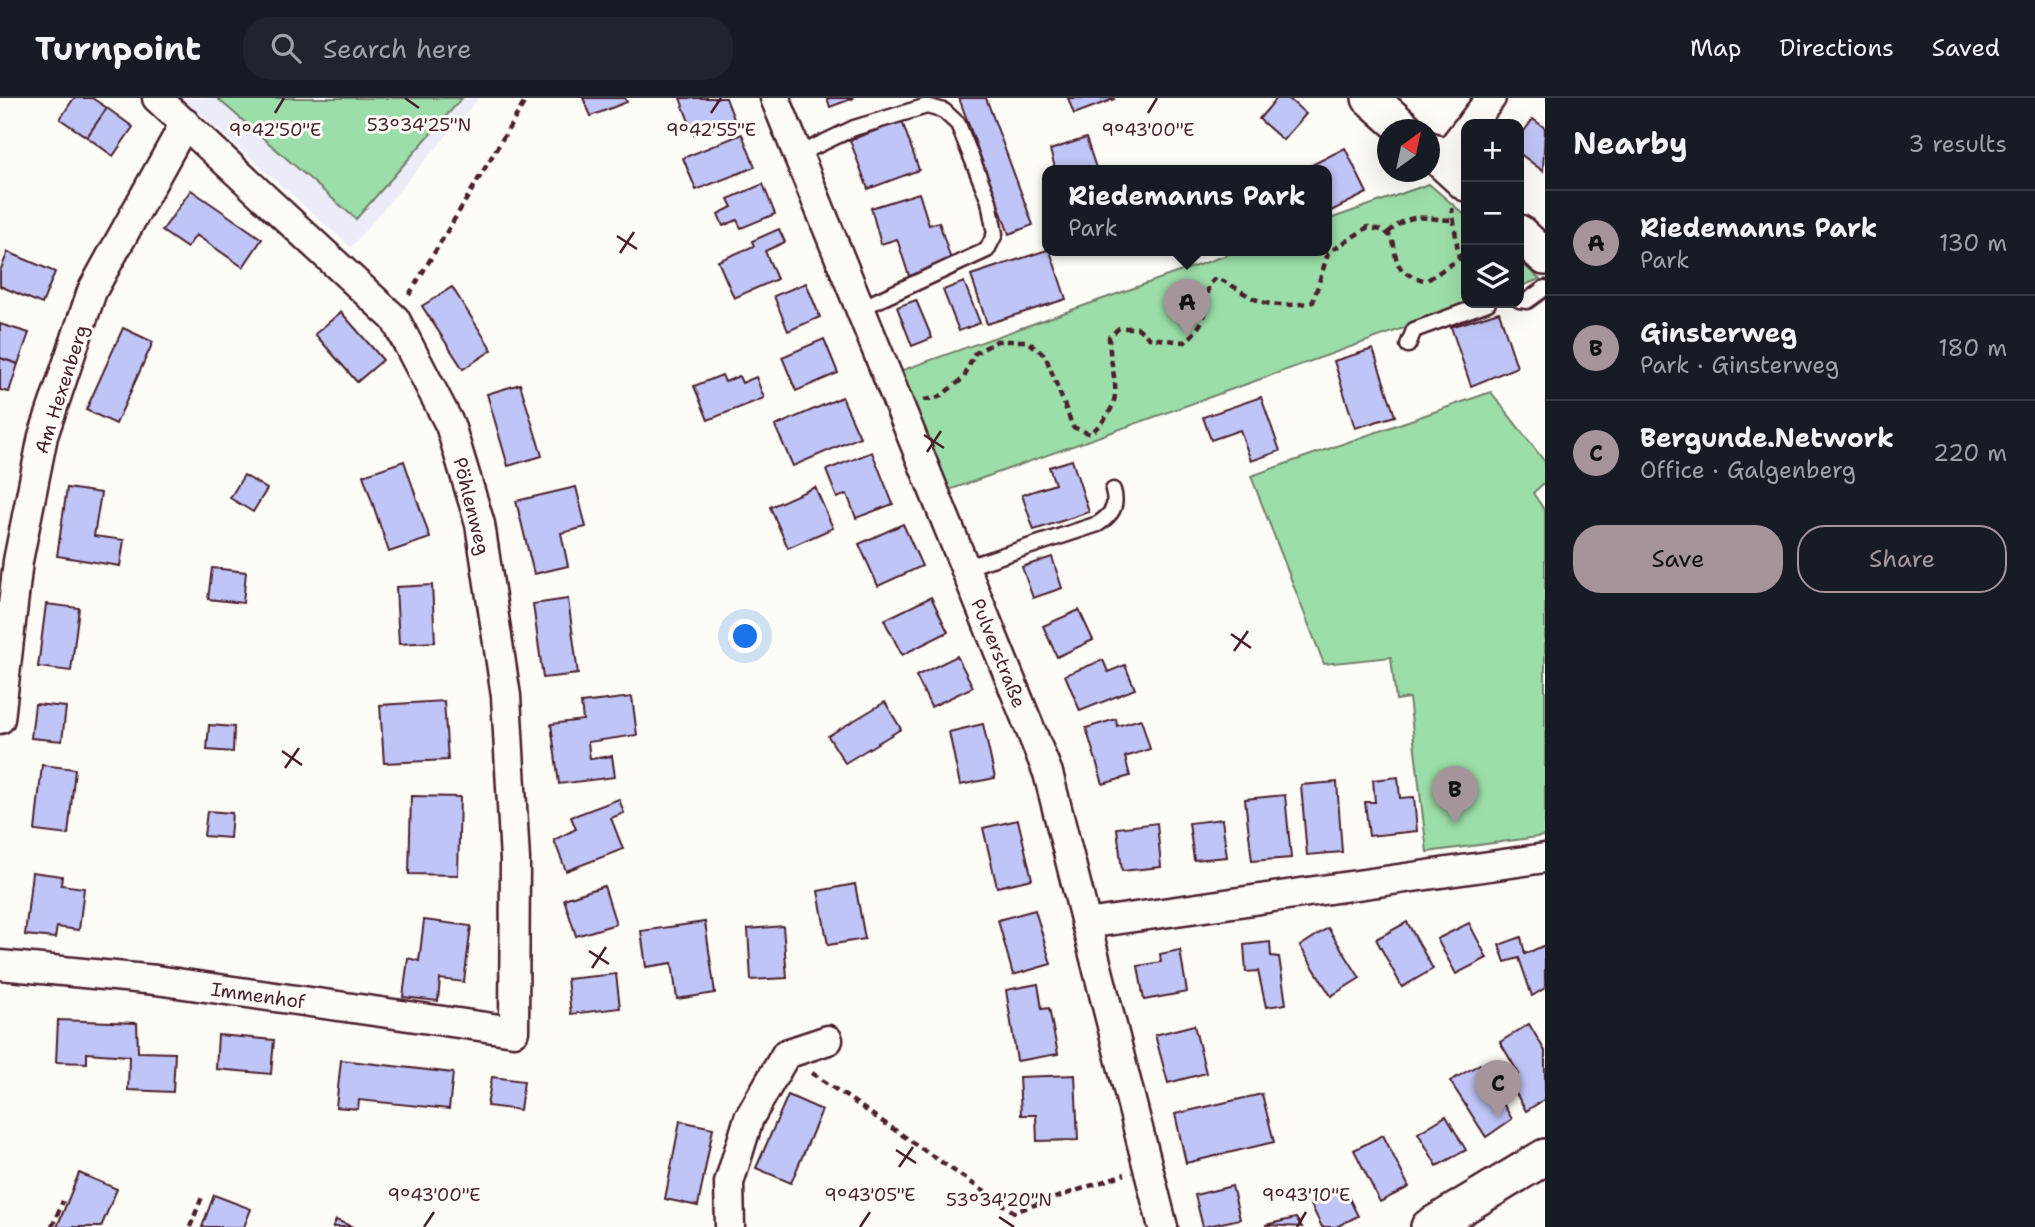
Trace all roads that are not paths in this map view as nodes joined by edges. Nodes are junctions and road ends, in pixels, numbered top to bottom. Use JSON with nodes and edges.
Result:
{"nodes":[{"id":1,"x":157,"y":98,"type":"edge"},
{"id":2,"x":775,"y":98,"type":"edge"},
{"id":3,"x":1370,"y":98,"type":"edge"},
{"id":4,"x":1491,"y":98,"type":"edge"},
{"id":5,"x":1394,"y":119,"type":"edge"},
{"id":6,"x":1475,"y":119,"type":"edge"},
{"id":7,"x":186,"y":123,"type":"junction"},
{"id":8,"x":1461,"y":142,"type":"edge"},
{"id":9,"x":797,"y":155,"type":"junction"},
{"id":10,"x":1447,"y":174,"type":"edge"},
{"id":11,"x":1524,"y":238,"type":"edge"},
{"id":12,"x":1545,"y":257,"type":"edge"},
{"id":13,"x":1545,"y":288,"type":"edge"},
{"id":14,"x":1524,"y":301,"type":"edge"},
{"id":15,"x":1474,"y":308,"type":"edge"},
{"id":16,"x":859,"y":309,"type":"junction"},
{"id":17,"x":1408,"y":345,"type":"dead end"},
{"id":18,"x":1113,"y":490,"type":"dead end"},
{"id":19,"x":964,"y":568,"type":"junction"},
{"id":20,"x":0,"y":719,"type":"edge"},
{"id":21,"x":1545,"y":858,"type":"edge"},
{"id":22,"x":1086,"y":924,"type":"junction"},
{"id":23,"x":0,"y":965,"type":"edge"},
{"id":24,"x":514,"y":1031,"type":"joint"},
{"id":25,"x":828,"y":1040,"type":"dead end"},
{"id":26,"x":1545,"y":1157,"type":"edge"},
{"id":27,"x":730,"y":1227,"type":"edge"},
{"id":28,"x":1163,"y":1227,"type":"edge"},
{"id":29,"x":1429,"y":1227,"type":"edge"}],
"edges":[{"from":1,"to":7,"type":"street","name":"Pöhlenweg"},
{"from":2,"to":9,"type":"street","name":"Pulverstraße"},
{"from":3,"to":5,"type":"street"},
{"from":4,"to":6,"type":"street"},
{"from":7,"to":20,"type":"street","name":"Am Hexenberg"},
{"from":7,"to":24,"type":"street","name":"Pöhlenweg"},
{"from":8,"to":10,"type":"street"},
{"from":9,"to":16,"type":"street","name":"Pulverstraße"},
{"from":9,"to":16,"type":"lane"},
{"from":11,"to":12,"type":"street"},
{"from":13,"to":14,"type":"lane"},
{"from":15,"to":17,"type":"lane"},
{"from":16,"to":19,"type":"street","name":"Pulverstraße"},
{"from":18,"to":19,"type":"lane"},
{"from":19,"to":22,"type":"street","name":"Pulverstraße"},
{"from":21,"to":22,"type":"street"},
{"from":22,"to":28,"type":"street","name":"Pulverstraße"},
{"from":23,"to":24,"type":"street","name":"Immenhof"},
{"from":25,"to":27,"type":"street"},
{"from":26,"to":29,"type":"street"}]}
